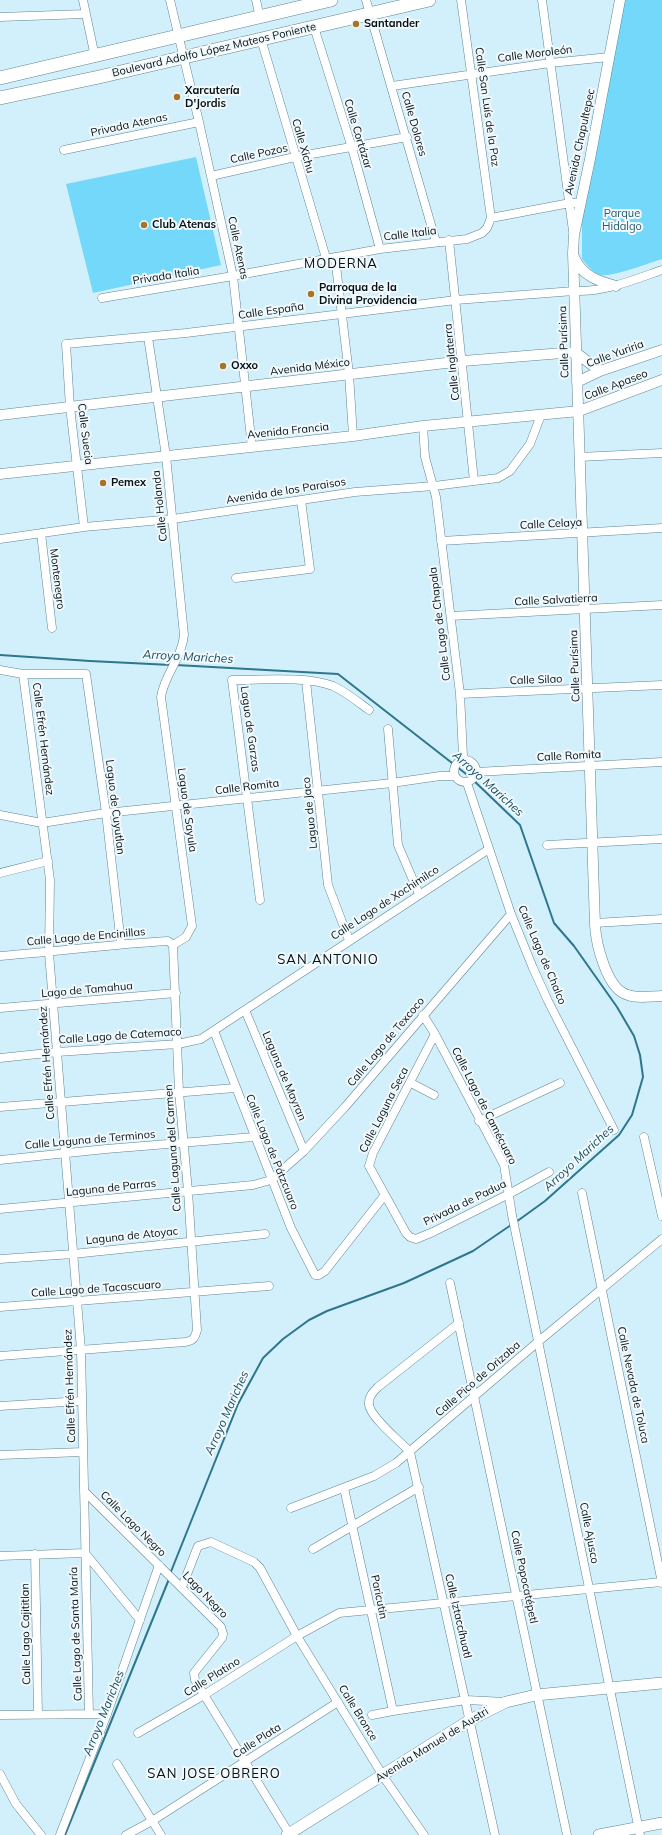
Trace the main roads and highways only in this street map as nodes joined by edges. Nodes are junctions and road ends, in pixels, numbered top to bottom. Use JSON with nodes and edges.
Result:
{"nodes":[{"id":1,"x":331,"y":0,"type":"edge"},
{"id":2,"x":429,"y":0,"type":"edge"},
{"id":3,"x":368,"y":6,"type":"edge"},
{"id":4,"x":0,"y":78,"type":"edge"},
{"id":5,"x":0,"y":98,"type":"edge"},
{"id":6,"x":662,"y":1683,"type":"edge"},
{"id":7,"x":662,"y":1823,"type":"edge"},
{"id":8,"x":640,"y":1831,"type":"edge"},
{"id":9,"x":288,"y":1835,"type":"edge"},
{"id":10,"x":599,"y":1835,"type":"edge"}],
"edges":[{"from":1,"to":4,"type":"main road","name":"Boulevard Adolfo López Mateos Poniente"},
{"from":2,"to":3,"type":"main road","name":"Boulevard Adolfo López Mateos Poniente"},
{"from":3,"to":5,"type":"main road","name":"Boulevard Adolfo López Mateos Poniente"},
{"from":6,"to":9,"type":"main road","name":"Avenida Manuel de Austri"},
{"from":7,"to":8,"type":"main road"},
{"from":8,"to":10,"type":"main road"}]}
